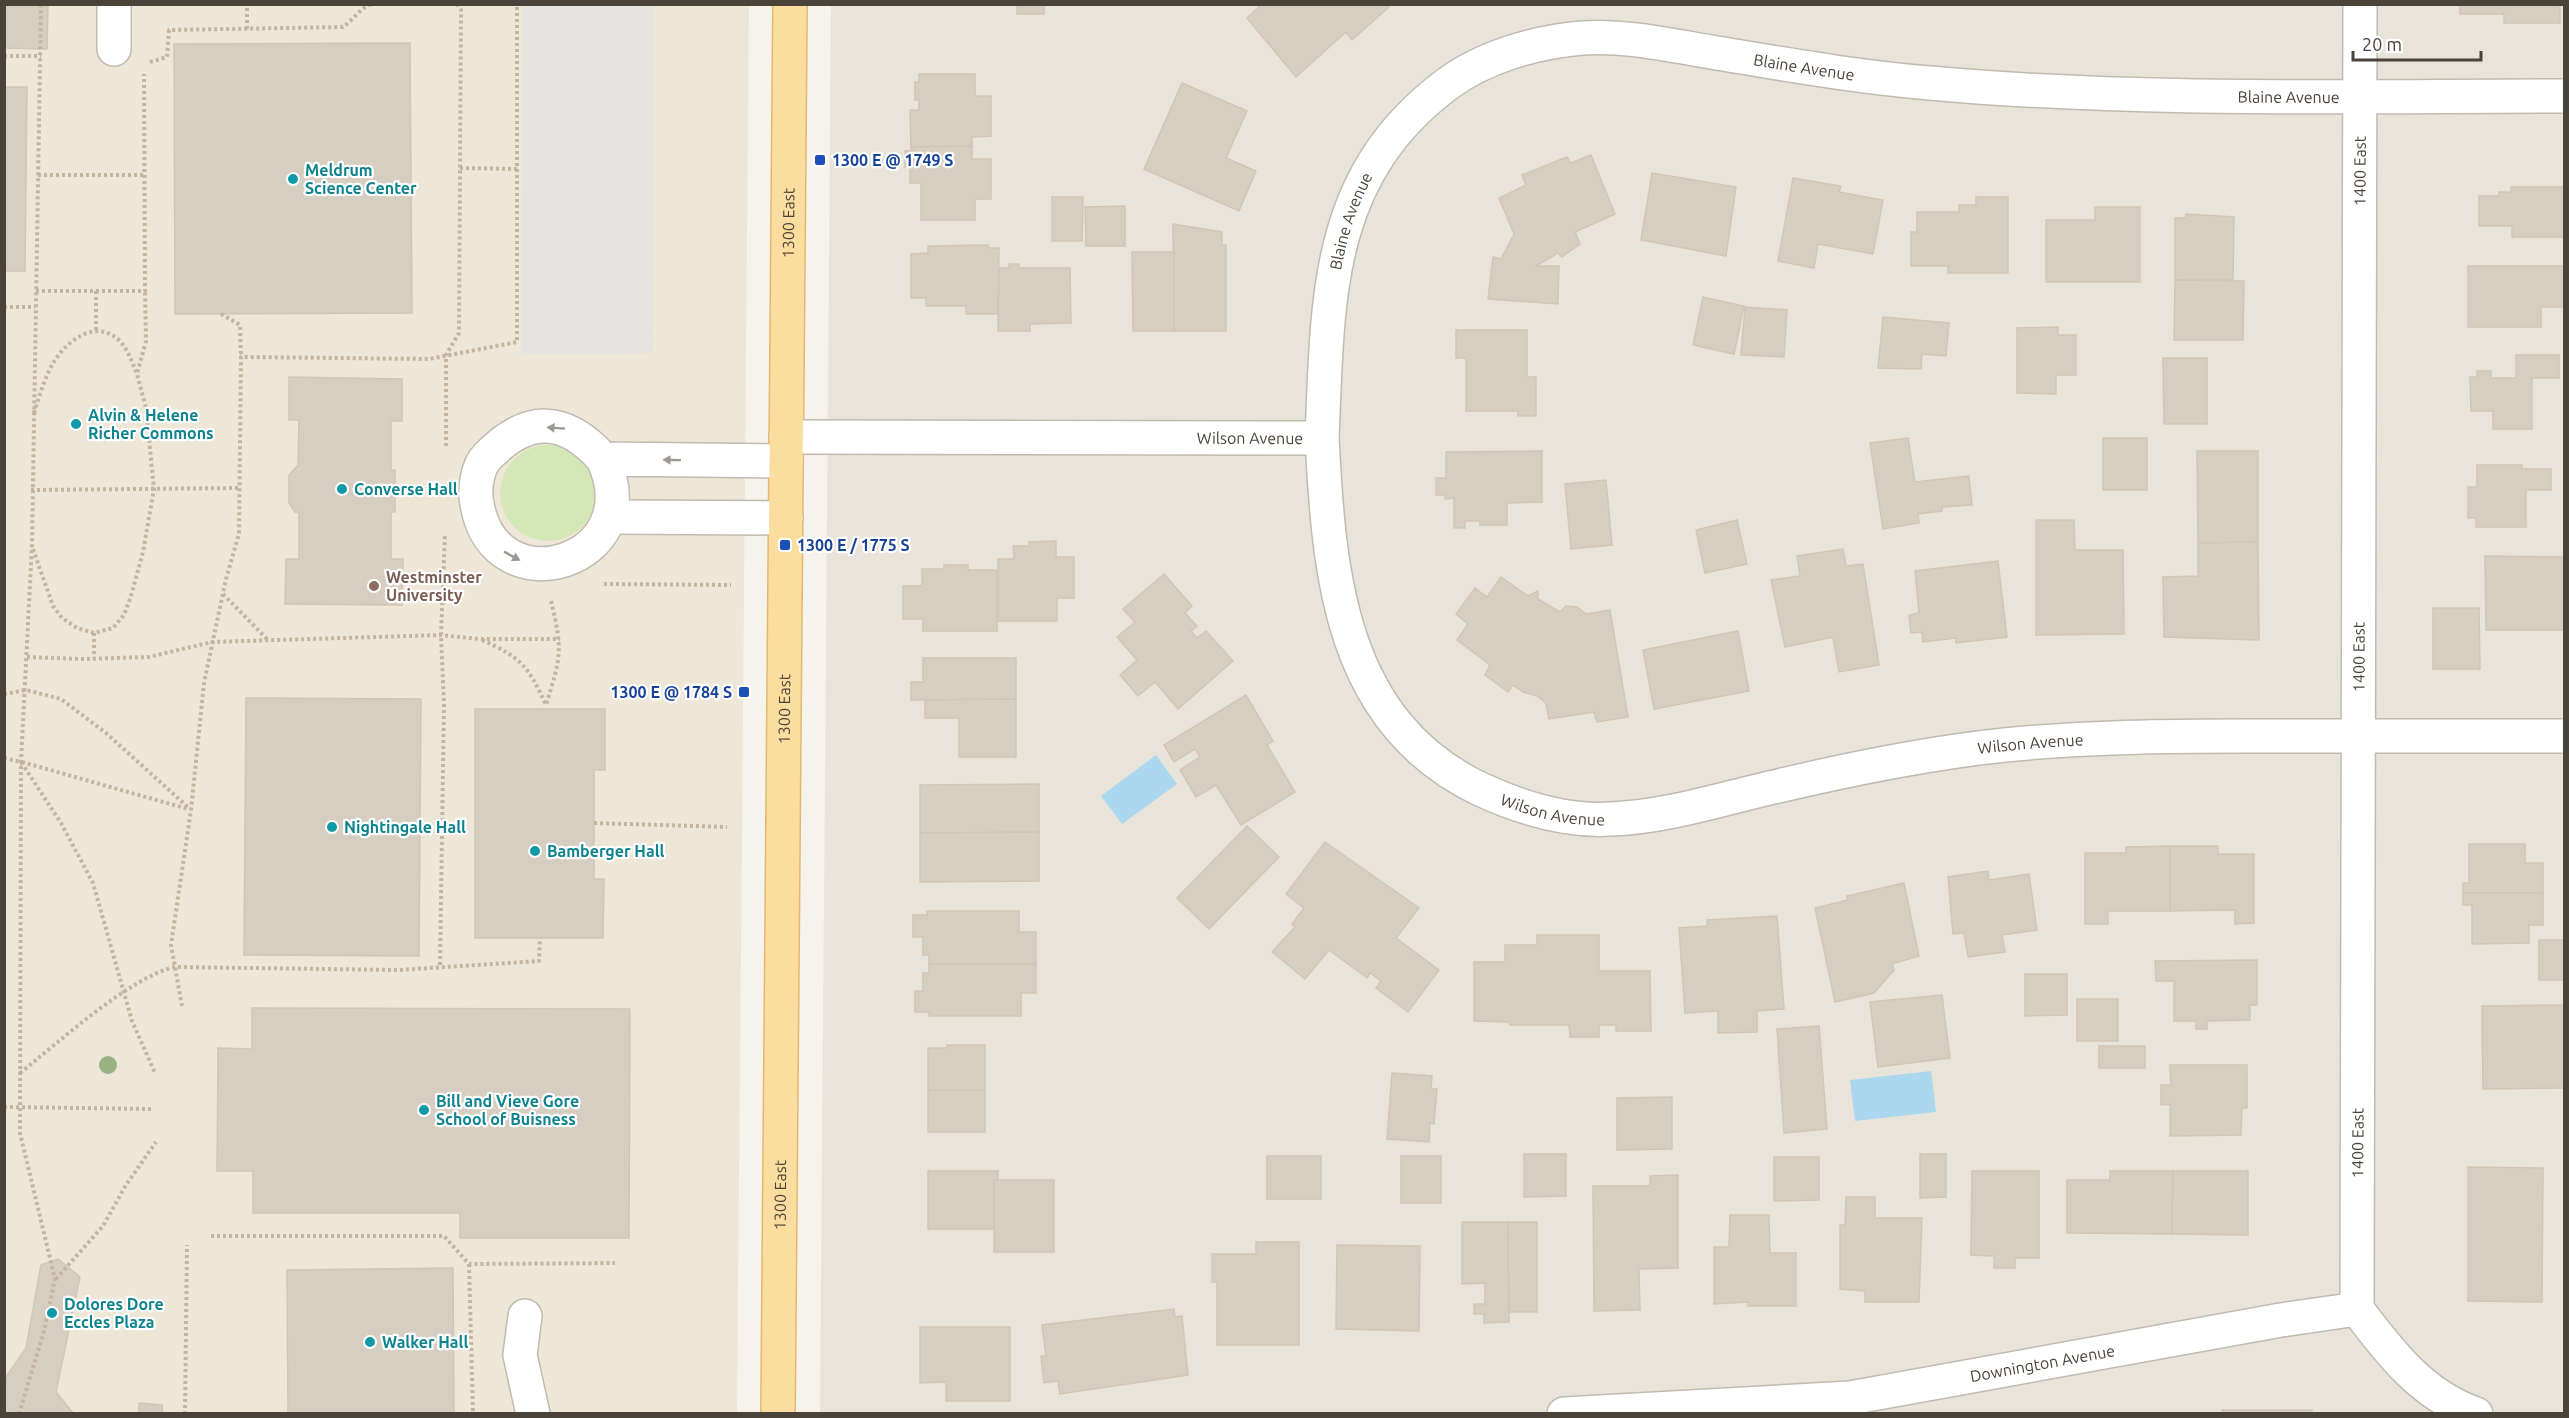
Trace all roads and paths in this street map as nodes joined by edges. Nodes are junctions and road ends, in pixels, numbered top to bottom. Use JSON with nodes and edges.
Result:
{"nodes":[{"id":1,"x":41,"y":4,"type":"edge"},
{"id":2,"x":114,"y":4,"type":"edge"},
{"id":3,"x":247,"y":4,"type":"edge"},
{"id":4,"x":372,"y":4,"type":"edge"},
{"id":5,"x":457,"y":4,"type":"edge"},
{"id":6,"x":517,"y":4,"type":"edge"},
{"id":7,"x":790,"y":4,"type":"edge"},
{"id":8,"x":2360,"y":4,"type":"edge"},
{"id":9,"x":247,"y":29,"type":"junction"},
{"id":10,"x":114,"y":49,"type":"dead end"},
{"id":11,"x":4,"y":56,"type":"edge"},
{"id":12,"x":41,"y":56,"type":"junction"},
{"id":13,"x":2565,"y":96,"type":"edge"},
{"id":14,"x":2360,"y":97,"type":"junction"},
{"id":15,"x":460,"y":168,"type":"junction"},
{"id":16,"x":517,"y":169,"type":"junction"},
{"id":17,"x":38,"y":175,"type":"junction"},
{"id":18,"x":144,"y":175,"type":"junction"},
{"id":19,"x":36,"y":291,"type":"junction"},
{"id":20,"x":96,"y":291,"type":"junction"},
{"id":21,"x":145,"y":291,"type":"junction"},
{"id":22,"x":4,"y":307,"type":"edge"},
{"id":23,"x":35,"y":307,"type":"junction"},
{"id":24,"x":221,"y":314,"type":"dead end"},
{"id":25,"x":96,"y":331,"type":"junction"},
{"id":26,"x":446,"y":355,"type":"junction"},
{"id":27,"x":241,"y":357,"type":"junction"},
{"id":28,"x":137,"y":374,"type":"junction"},
{"id":29,"x":33,"y":417,"type":"junction"},
{"id":30,"x":1322,"y":438,"type":"junction"},
{"id":31,"x":786,"y":449,"type":"junction"},
{"id":32,"x":446,"y":455,"type":"dead end"},
{"id":33,"x":603,"y":459,"type":"junction"},
{"id":34,"x":240,"y":488,"type":"junction"},
{"id":35,"x":154,"y":489,"type":"junction"},
{"id":36,"x":31,"y":490,"type":"junction"},
{"id":37,"x":610,"y":517,"type":"junction"},
{"id":38,"x":786,"y":518,"type":"junction"},
{"id":39,"x":445,"y":522,"type":"dead end"},
{"id":40,"x":32,"y":544,"type":"junction"},
{"id":41,"x":596,"y":584,"type":"dead end"},
{"id":42,"x":731,"y":585,"type":"dead end"},
{"id":43,"x":223,"y":593,"type":"junction"},
{"id":44,"x":549,"y":594,"type":"dead end"},
{"id":45,"x":94,"y":633,"type":"junction"},
{"id":46,"x":441,"y":635,"type":"junction"},
{"id":47,"x":479,"y":639,"type":"junction"},
{"id":48,"x":560,"y":639,"type":"junction"},
{"id":49,"x":269,"y":641,"type":"junction"},
{"id":50,"x":212,"y":642,"type":"junction"},
{"id":51,"x":27,"y":657,"type":"junction"},
{"id":52,"x":94,"y":658,"type":"junction"},
{"id":53,"x":26,"y":690,"type":"junction"},
{"id":54,"x":4,"y":694,"type":"edge"},
{"id":55,"x":2359,"y":736,"type":"junction"},
{"id":56,"x":2565,"y":736,"type":"edge"},
{"id":57,"x":4,"y":758,"type":"edge"},
{"id":58,"x":21,"y":762,"type":"junction"},
{"id":59,"x":191,"y":810,"type":"junction"},
{"id":60,"x":594,"y":823,"type":"dead end"},
{"id":61,"x":728,"y":827,"type":"dead end"},
{"id":62,"x":540,"y":938,"type":"dead end"},
{"id":63,"x":440,"y":965,"type":"junction"},
{"id":64,"x":175,"y":967,"type":"junction"},
{"id":65,"x":124,"y":992,"type":"junction"},
{"id":66,"x":182,"y":1006,"type":"dead end"},
{"id":67,"x":20,"y":1073,"type":"junction"},
{"id":68,"x":155,"y":1073,"type":"dead end"},
{"id":69,"x":4,"y":1107,"type":"edge"},
{"id":70,"x":20,"y":1107,"type":"junction"},
{"id":71,"x":154,"y":1109,"type":"dead end"},
{"id":72,"x":156,"y":1142,"type":"dead end"},
{"id":73,"x":211,"y":1236,"type":"dead end"},
{"id":74,"x":187,"y":1245,"type":"dead end"},
{"id":75,"x":615,"y":1263,"type":"dead end"},
{"id":76,"x":469,"y":1264,"type":"junction"},
{"id":77,"x":55,"y":1280,"type":"junction"},
{"id":78,"x":2358,"y":1309,"type":"junction"},
{"id":79,"x":525,"y":1316,"type":"dead end"},
{"id":80,"x":19,"y":1413,"type":"edge"},
{"id":81,"x":185,"y":1413,"type":"edge"},
{"id":82,"x":473,"y":1413,"type":"edge"},
{"id":83,"x":533,"y":1413,"type":"edge"},
{"id":84,"x":778,"y":1413,"type":"edge"},
{"id":85,"x":1564,"y":1413,"type":"edge"},
{"id":86,"x":2476,"y":1413,"type":"edge"}],
"edges":[{"from":1,"to":12,"type":"path"},
{"from":2,"to":10,"type":"street"},
{"from":3,"to":9,"type":"path"},
{"from":4,"to":9,"type":"path"},
{"from":5,"to":15,"type":"path"},
{"from":6,"to":16,"type":"path"},
{"from":7,"to":31,"type":"main road","name":"1300 East"},
{"from":8,"to":14,"type":"street","name":"1400 East"},
{"from":9,"to":18,"type":"path"},
{"from":11,"to":12,"type":"path"},
{"from":12,"to":17,"type":"path"},
{"from":13,"to":14,"type":"street","name":"Blaine Avenue"},
{"from":14,"to":30,"type":"street","name":"Blaine Avenue"},
{"from":14,"to":55,"type":"street","name":"1400 East"},
{"from":15,"to":16,"type":"path"},
{"from":15,"to":26,"type":"path"},
{"from":16,"to":26,"type":"path"},
{"from":17,"to":18,"type":"path"},
{"from":17,"to":19,"type":"path"},
{"from":18,"to":21,"type":"path"},
{"from":19,"to":20,"type":"path"},
{"from":19,"to":23,"type":"path"},
{"from":20,"to":21,"type":"path"},
{"from":20,"to":25,"type":"path"},
{"from":21,"to":28,"type":"path"},
{"from":22,"to":23,"type":"path"},
{"from":23,"to":29,"type":"path"},
{"from":24,"to":27,"type":"path"},
{"from":25,"to":28,"type":"path"},
{"from":25,"to":29,"type":"path"},
{"from":26,"to":27,"type":"path"},
{"from":26,"to":32,"type":"path"},
{"from":27,"to":34,"type":"path"},
{"from":28,"to":35,"type":"path"},
{"from":29,"to":36,"type":"path"},
{"from":30,"to":31,"type":"street","name":"Wilson Avenue"},
{"from":30,"to":55,"type":"street","name":"Wilson Avenue"},
{"from":31,"to":33,"type":"street","name":"Wilson Avenue","one_way":true},
{"from":31,"to":38,"type":"main road","name":"1300 East"},
{"from":33,"to":37,"type":"street"},
{"from":33,"to":37,"type":"street","one_way":true},
{"from":34,"to":35,"type":"path"},
{"from":34,"to":43,"type":"path"},
{"from":35,"to":36,"type":"path"},
{"from":35,"to":45,"type":"path"},
{"from":36,"to":40,"type":"path"},
{"from":37,"to":38,"type":"street"},
{"from":38,"to":84,"type":"main road","name":"1300 East"},
{"from":39,"to":46,"type":"path"},
{"from":40,"to":45,"type":"path"},
{"from":40,"to":51,"type":"path"},
{"from":41,"to":42,"type":"path"},
{"from":43,"to":49,"type":"path"},
{"from":43,"to":50,"type":"path"},
{"from":44,"to":48,"type":"path"},
{"from":45,"to":52,"type":"path"},
{"from":46,"to":47,"type":"path"},
{"from":46,"to":49,"type":"path"},
{"from":46,"to":63,"type":"path"},
{"from":47,"to":48,"type":"path"},
{"from":47,"to":48,"type":"path"},
{"from":49,"to":50,"type":"path"},
{"from":50,"to":52,"type":"path"},
{"from":50,"to":59,"type":"path"},
{"from":51,"to":52,"type":"path"},
{"from":51,"to":53,"type":"path"},
{"from":53,"to":54,"type":"path"},
{"from":53,"to":58,"type":"path"},
{"from":53,"to":59,"type":"path"},
{"from":55,"to":56,"type":"street","name":"Wilson Avenue"},
{"from":55,"to":78,"type":"street","name":"1400 East"},
{"from":57,"to":58,"type":"path"},
{"from":58,"to":59,"type":"path"},
{"from":58,"to":65,"type":"path"},
{"from":58,"to":67,"type":"path"},
{"from":59,"to":64,"type":"path"},
{"from":60,"to":61,"type":"path"},
{"from":62,"to":63,"type":"path"},
{"from":63,"to":64,"type":"path"},
{"from":64,"to":65,"type":"path"},
{"from":64,"to":66,"type":"path"},
{"from":65,"to":67,"type":"path"},
{"from":65,"to":68,"type":"path"},
{"from":67,"to":70,"type":"path"},
{"from":69,"to":70,"type":"path"},
{"from":70,"to":71,"type":"path"},
{"from":70,"to":77,"type":"path"},
{"from":72,"to":77,"type":"path"},
{"from":73,"to":76,"type":"path"},
{"from":74,"to":81,"type":"path"},
{"from":75,"to":76,"type":"path"},
{"from":76,"to":82,"type":"path"},
{"from":77,"to":80,"type":"path"},
{"from":78,"to":85,"type":"street","name":"Downington Avenue"},
{"from":78,"to":86,"type":"street"},
{"from":79,"to":83,"type":"street"}]}
